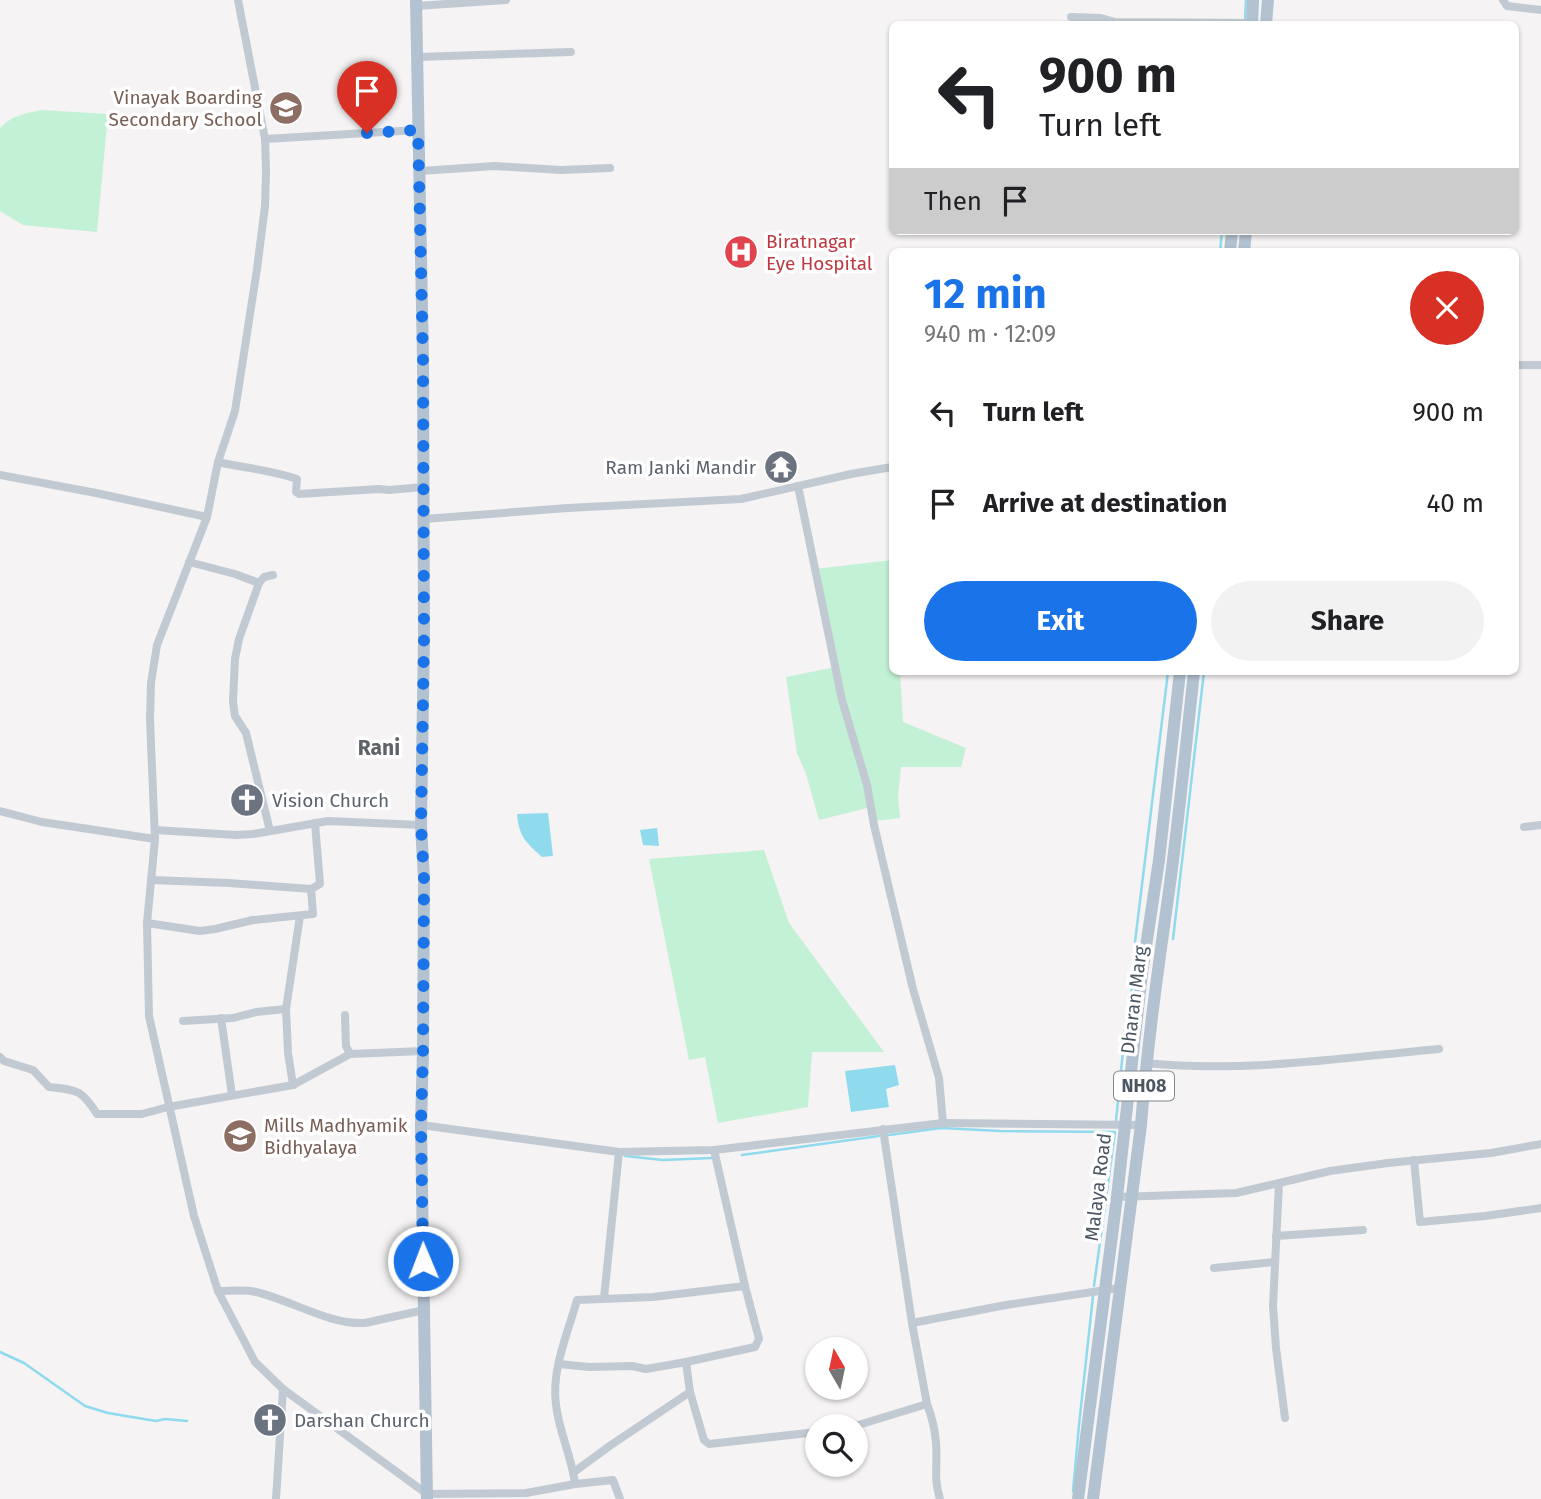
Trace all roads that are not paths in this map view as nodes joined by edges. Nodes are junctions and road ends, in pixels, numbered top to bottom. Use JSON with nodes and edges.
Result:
{"nodes":[{"id":1,"x":238,"y":0,"type":"edge"},
{"id":2,"x":506,"y":0,"type":"edge"},
{"id":3,"x":1254,"y":0,"type":"edge"},
{"id":4,"x":1268,"y":0,"type":"edge"},
{"id":5,"x":1503,"y":0,"type":"edge"},
{"id":6,"x":495,"y":1,"type":"edge"},
{"id":7,"x":416,"y":3,"type":"edge"},
{"id":8,"x":1541,"y":10,"type":"edge"},
{"id":9,"x":1071,"y":17,"type":"dead end"},
{"id":10,"x":1112,"y":21,"type":"edge"},
{"id":11,"x":1252,"y":21,"type":"edge"},
{"id":12,"x":1266,"y":21,"type":"edge"},
{"id":13,"x":571,"y":52,"type":"dead end"},
{"id":14,"x":417,"y":57,"type":"junction"},
{"id":15,"x":418,"y":130,"type":"junction"},
{"id":16,"x":265,"y":139,"type":"junction"},
{"id":17,"x":610,"y":168,"type":"dead end"},
{"id":18,"x":420,"y":171,"type":"junction"},
{"id":19,"x":1519,"y":365,"type":"edge"},
{"id":20,"x":1541,"y":365,"type":"edge"},
{"id":21,"x":218,"y":462,"type":"junction"},
{"id":22,"x":889,"y":468,"type":"edge"},
{"id":23,"x":0,"y":475,"type":"edge"},
{"id":24,"x":798,"y":486,"type":"junction"},
{"id":25,"x":423,"y":487,"type":"junction"},
{"id":26,"x":206,"y":517,"type":"junction"},
{"id":27,"x":424,"y":519,"type":"junction"},
{"id":28,"x":189,"y":562,"type":"junction"},
{"id":29,"x":273,"y":575,"type":"dead end"},
{"id":30,"x":259,"y":583,"type":"junction"},
{"id":31,"x":1180,"y":675,"type":"edge"},
{"id":32,"x":1194,"y":675,"type":"edge"},
{"id":33,"x":0,"y":811,"type":"edge"},
{"id":34,"x":316,"y":823,"type":"junction"},
{"id":35,"x":421,"y":825,"type":"junction"},
{"id":36,"x":1541,"y":825,"type":"edge"},
{"id":37,"x":1524,"y":827,"type":"dead end"},
{"id":38,"x":270,"y":831,"type":"junction"},
{"id":39,"x":155,"y":834,"type":"junction"},
{"id":40,"x":151,"y":880,"type":"junction"},
{"id":41,"x":311,"y":889,"type":"junction"},
{"id":42,"x":300,"y":916,"type":"junction"},
{"id":43,"x":147,"y":923,"type":"junction"},
{"id":44,"x":286,"y":1009,"type":"junction"},
{"id":45,"x":345,"y":1015,"type":"dead end"},
{"id":46,"x":221,"y":1018,"type":"junction"},
{"id":47,"x":183,"y":1021,"type":"dead end"},
{"id":48,"x":1439,"y":1049,"type":"dead end"},
{"id":49,"x":423,"y":1051,"type":"junction"},
{"id":50,"x":350,"y":1054,"type":"junction"},
{"id":51,"x":0,"y":1057,"type":"edge"},
{"id":52,"x":1146,"y":1063,"type":"junction"},
{"id":53,"x":293,"y":1085,"type":"junction"},
{"id":54,"x":232,"y":1095,"type":"junction"},
{"id":55,"x":168,"y":1107,"type":"junction"},
{"id":56,"x":943,"y":1123,"type":"junction"},
{"id":57,"x":421,"y":1125,"type":"junction"},
{"id":58,"x":1126,"y":1125,"type":"junction"},
{"id":59,"x":1141,"y":1125,"type":"junction"},
{"id":60,"x":883,"y":1129,"type":"junction"},
{"id":61,"x":1541,"y":1144,"type":"edge"},
{"id":62,"x":714,"y":1150,"type":"junction"},
{"id":63,"x":619,"y":1152,"type":"junction"},
{"id":64,"x":1414,"y":1160,"type":"junction"},
{"id":65,"x":1279,"y":1183,"type":"junction"},
{"id":66,"x":1117,"y":1197,"type":"junction"},
{"id":67,"x":1131,"y":1197,"type":"junction"},
{"id":68,"x":1541,"y":1208,"type":"edge"},
{"id":69,"x":1363,"y":1230,"type":"dead end"},
{"id":70,"x":1276,"y":1236,"type":"junction"},
{"id":71,"x":1275,"y":1262,"type":"junction"},
{"id":72,"x":1214,"y":1268,"type":"dead end"},
{"id":73,"x":745,"y":1286,"type":"junction"},
{"id":74,"x":1119,"y":1287,"type":"junction"},
{"id":75,"x":1104,"y":1289,"type":"junction"},
{"id":76,"x":218,"y":1291,"type":"junction"},
{"id":77,"x":604,"y":1298,"type":"junction"},
{"id":78,"x":424,"y":1310,"type":"junction"},
{"id":79,"x":912,"y":1323,"type":"junction"},
{"id":80,"x":686,"y":1362,"type":"junction"},
{"id":81,"x":559,"y":1364,"type":"junction"},
{"id":82,"x":283,"y":1389,"type":"junction"},
{"id":83,"x":690,"y":1392,"type":"junction"},
{"id":84,"x":927,"y":1404,"type":"junction"},
{"id":85,"x":1285,"y":1418,"type":"dead end"},
{"id":86,"x":868,"y":1422,"type":"edge"},
{"id":87,"x":805,"y":1433,"type":"edge"},
{"id":88,"x":574,"y":1472,"type":"junction"},
{"id":89,"x":575,"y":1484,"type":"junction"},
{"id":90,"x":432,"y":1497,"type":"edge"},
{"id":91,"x":276,"y":1499,"type":"edge"},
{"id":92,"x":620,"y":1499,"type":"edge"},
{"id":93,"x":940,"y":1499,"type":"edge"},
{"id":94,"x":1078,"y":1499,"type":"edge"},
{"id":95,"x":1093,"y":1499,"type":"edge"}],
"edges":[{"from":1,"to":16,"type":"street"},
{"from":2,"to":6,"type":"street"},
{"from":3,"to":11,"type":"main road"},
{"from":4,"to":12,"type":"main road"},
{"from":5,"to":8,"type":"street"},
{"from":6,"to":7,"type":"street"},
{"from":7,"to":14,"type":"main road"},
{"from":9,"to":10,"type":"street"},
{"from":13,"to":14,"type":"street"},
{"from":14,"to":15,"type":"main road"},
{"from":15,"to":16,"type":"street"},
{"from":15,"to":18,"type":"main road"},
{"from":16,"to":21,"type":"street"},
{"from":17,"to":18,"type":"street"},
{"from":18,"to":25,"type":"main road"},
{"from":19,"to":20,"type":"street"},
{"from":21,"to":25,"type":"street"},
{"from":21,"to":26,"type":"street"},
{"from":22,"to":24,"type":"street"},
{"from":23,"to":26,"type":"street"},
{"from":24,"to":27,"type":"street"},
{"from":24,"to":56,"type":"street"},
{"from":25,"to":27,"type":"main road"},
{"from":26,"to":28,"type":"street"},
{"from":27,"to":35,"type":"main road"},
{"from":28,"to":30,"type":"street"},
{"from":28,"to":39,"type":"street"},
{"from":29,"to":30,"type":"street"},
{"from":30,"to":38,"type":"street"},
{"from":31,"to":58,"type":"main road","name":"Malaya Road","number":"NH08"},
{"from":32,"to":52,"type":"main road","name":"Dharan Marg","number":"NH08"},
{"from":33,"to":39,"type":"street"},
{"from":34,"to":35,"type":"street"},
{"from":34,"to":38,"type":"street"},
{"from":34,"to":41,"type":"street"},
{"from":35,"to":49,"type":"main road"},
{"from":36,"to":37,"type":"street"},
{"from":38,"to":39,"type":"street"},
{"from":39,"to":40,"type":"street"},
{"from":40,"to":41,"type":"street"},
{"from":40,"to":43,"type":"street"},
{"from":41,"to":42,"type":"street"},
{"from":42,"to":43,"type":"street"},
{"from":42,"to":44,"type":"street"},
{"from":43,"to":55,"type":"street"},
{"from":44,"to":46,"type":"street"},
{"from":44,"to":53,"type":"street"},
{"from":45,"to":50,"type":"street"},
{"from":46,"to":47,"type":"street"},
{"from":46,"to":54,"type":"street"},
{"from":48,"to":52,"type":"street"},
{"from":49,"to":50,"type":"street"},
{"from":49,"to":57,"type":"main road"},
{"from":50,"to":53,"type":"street"},
{"from":51,"to":55,"type":"street"},
{"from":52,"to":59,"type":"main road","name":"Dharan Marg","number":"NH08"},
{"from":53,"to":54,"type":"street"},
{"from":54,"to":55,"type":"street"},
{"from":55,"to":76,"type":"street"},
{"from":56,"to":58,"type":"street"},
{"from":56,"to":60,"type":"street"},
{"from":57,"to":63,"type":"street"},
{"from":57,"to":78,"type":"main road"},
{"from":58,"to":59,"type":"street"},
{"from":58,"to":66,"type":"main road","name":"Malaya Road","number":"NH08"},
{"from":59,"to":67,"type":"main road","name":"Dharan Marg","number":"NH08"},
{"from":60,"to":62,"type":"street"},
{"from":60,"to":79,"type":"street"},
{"from":61,"to":64,"type":"street"},
{"from":62,"to":63,"type":"street"},
{"from":62,"to":73,"type":"street"},
{"from":63,"to":77,"type":"street"},
{"from":64,"to":65,"type":"street"},
{"from":64,"to":68,"type":"street"},
{"from":65,"to":67,"type":"street"},
{"from":65,"to":70,"type":"street"},
{"from":66,"to":67,"type":"street"},
{"from":66,"to":75,"type":"main road","name":"Malaya Road","number":"NH08"},
{"from":67,"to":74,"type":"main road","name":"Dharan Marg","number":"NH08"},
{"from":69,"to":70,"type":"street"},
{"from":70,"to":71,"type":"street"},
{"from":71,"to":72,"type":"street"},
{"from":71,"to":85,"type":"street"},
{"from":73,"to":77,"type":"street"},
{"from":73,"to":80,"type":"street"},
{"from":74,"to":75,"type":"street"},
{"from":74,"to":95,"type":"main road","name":"Dharan Marg","number":"NH08"},
{"from":75,"to":79,"type":"street"},
{"from":75,"to":94,"type":"main road","name":"Malaya Road","number":"NH08"},
{"from":76,"to":78,"type":"street"},
{"from":76,"to":82,"type":"street"},
{"from":77,"to":81,"type":"street"},
{"from":78,"to":90,"type":"main road"},
{"from":79,"to":84,"type":"street"},
{"from":80,"to":81,"type":"street"},
{"from":80,"to":83,"type":"street"},
{"from":81,"to":88,"type":"street"},
{"from":82,"to":90,"type":"street"},
{"from":82,"to":91,"type":"street"},
{"from":83,"to":87,"type":"street"},
{"from":83,"to":88,"type":"street"},
{"from":84,"to":86,"type":"street"},
{"from":84,"to":93,"type":"street"},
{"from":88,"to":89,"type":"street"},
{"from":89,"to":90,"type":"street"},
{"from":89,"to":92,"type":"street"}]}
